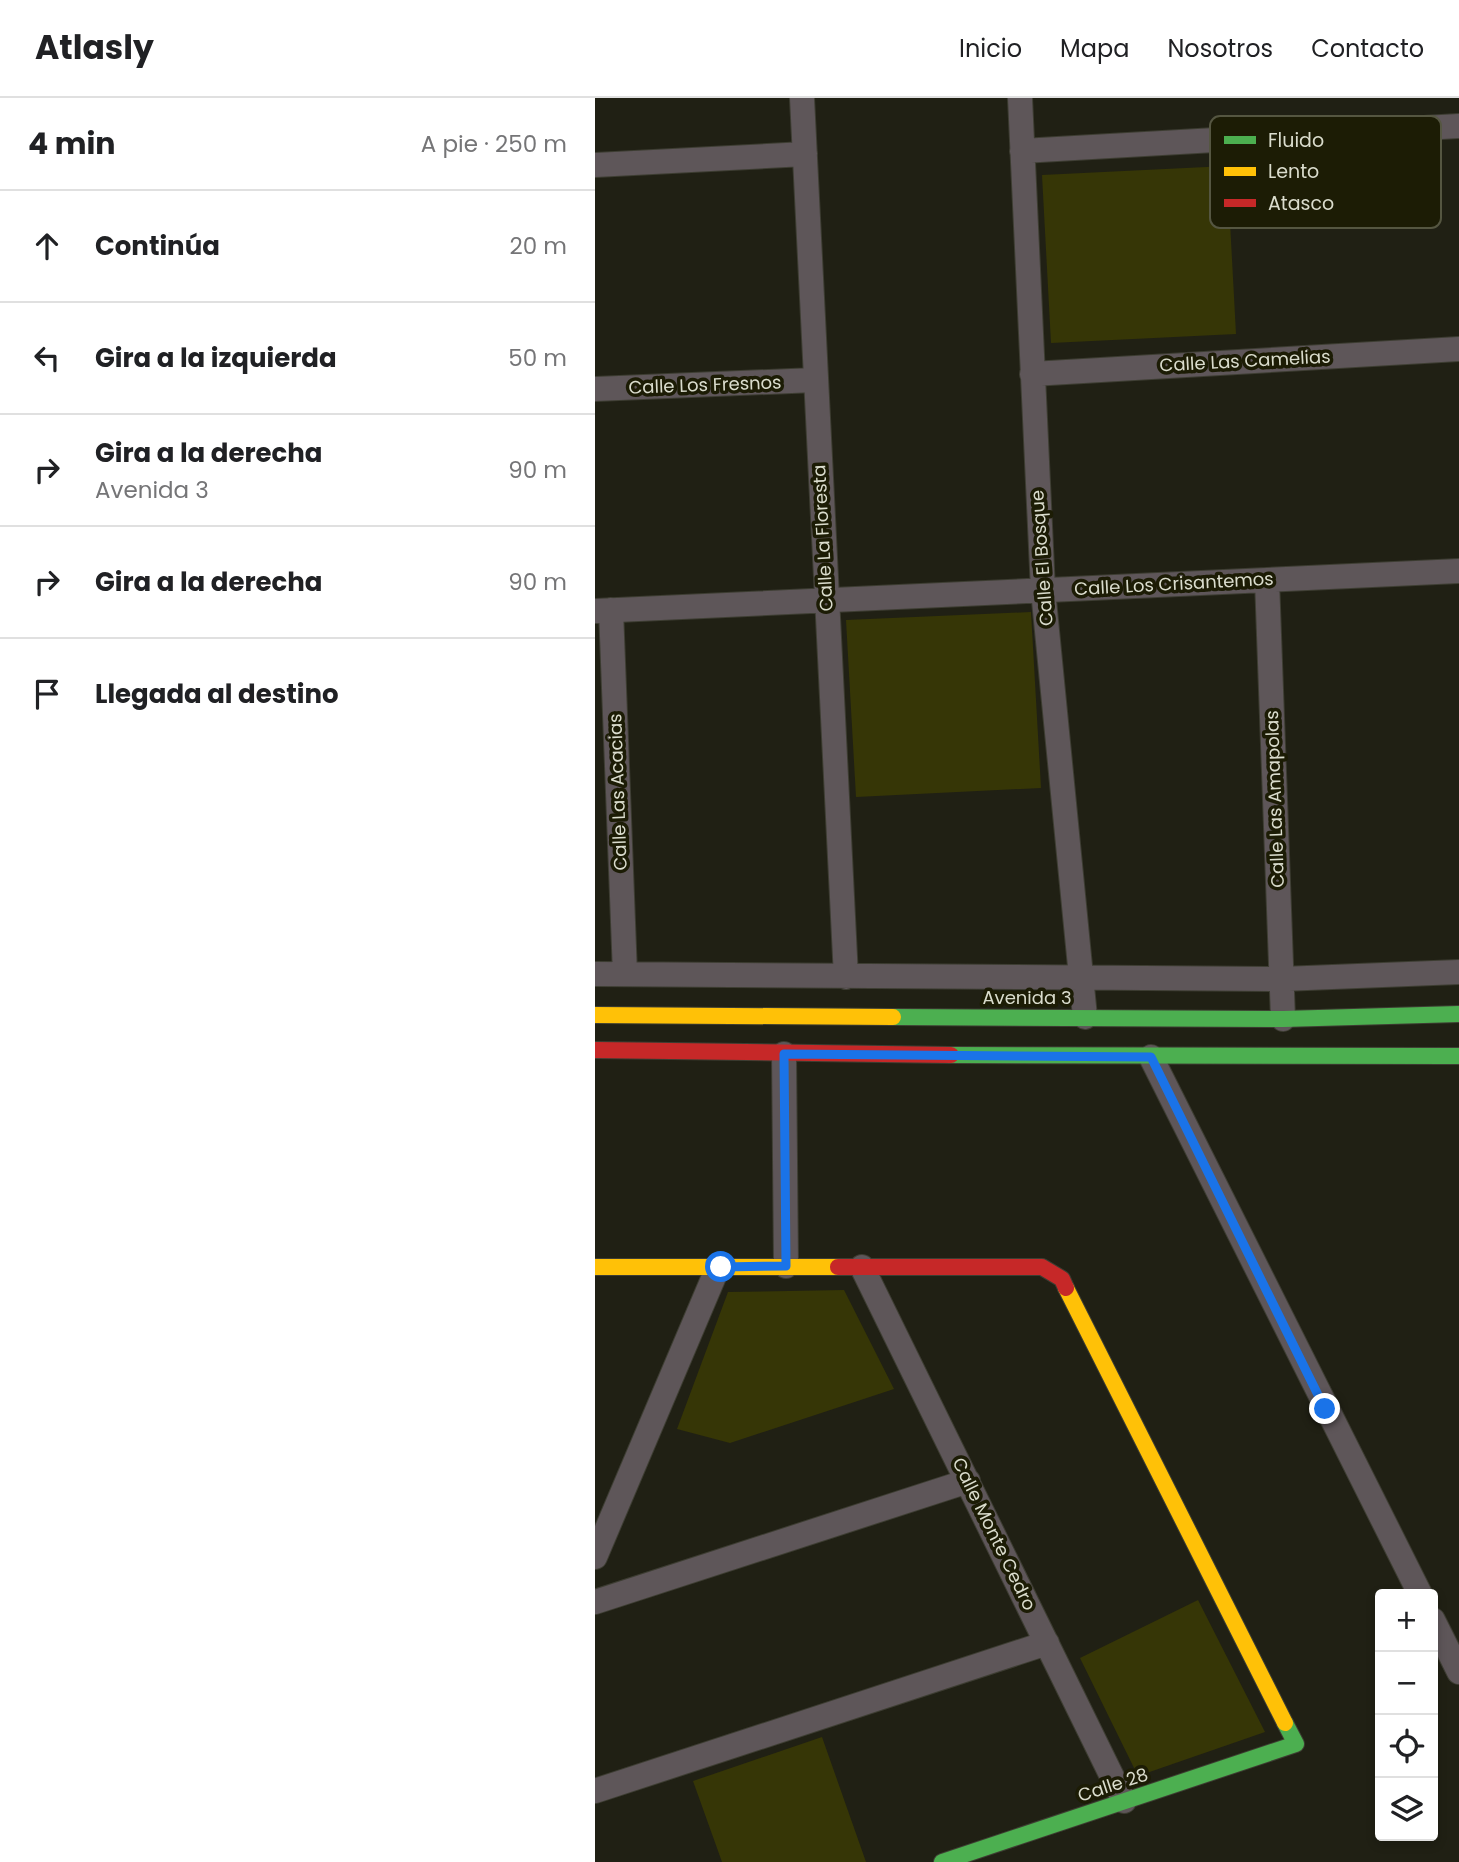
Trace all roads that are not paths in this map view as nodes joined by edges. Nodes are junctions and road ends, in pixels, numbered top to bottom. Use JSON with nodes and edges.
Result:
{"nodes":[{"id":1,"x":802,"y":98,"type":"edge"},
{"id":2,"x":1020,"y":98,"type":"edge"},
{"id":3,"x":1459,"y":126,"type":"edge"},
{"id":4,"x":1441,"y":127,"type":"edge"},
{"id":5,"x":1210,"y":140,"type":"edge"},
{"id":6,"x":1023,"y":151,"type":"junction"},
{"id":7,"x":805,"y":154,"type":"junction"},
{"id":8,"x":595,"y":165,"type":"edge"},
{"id":9,"x":1459,"y":349,"type":"edge"},
{"id":10,"x":1032,"y":374,"type":"junction"},
{"id":11,"x":815,"y":380,"type":"junction"},
{"id":12,"x":595,"y":390,"type":"edge"},
{"id":13,"x":1459,"y":571,"type":"edge"},
{"id":14,"x":1268,"y":580,"type":"junction"},
{"id":15,"x":1043,"y":590,"type":"junction"},
{"id":16,"x":826,"y":600,"type":"junction"},
{"id":17,"x":603,"y":611,"type":"edge"},
{"id":18,"x":1459,"y":972,"type":"edge"},
{"id":19,"x":595,"y":974,"type":"edge"},
{"id":20,"x":625,"y":974,"type":"junction"},
{"id":21,"x":846,"y":977,"type":"junction"},
{"id":22,"x":1081,"y":979,"type":"junction"},
{"id":23,"x":1282,"y":979,"type":"junction"},
{"id":24,"x":1459,"y":1014,"type":"edge"},
{"id":25,"x":595,"y":1015,"type":"edge"},
{"id":26,"x":1085,"y":1017,"type":"junction"},
{"id":27,"x":1283,"y":1019,"type":"junction"},
{"id":28,"x":595,"y":1050,"type":"edge"},
{"id":29,"x":784,"y":1054,"type":"junction"},
{"id":30,"x":1459,"y":1056,"type":"edge"},
{"id":31,"x":1151,"y":1057,"type":"junction"},
{"id":32,"x":786,"y":1266,"type":"junction"},
{"id":33,"x":595,"y":1267,"type":"edge"},
{"id":34,"x":718,"y":1267,"type":"junction"},
{"id":35,"x":862,"y":1267,"type":"junction"},
{"id":36,"x":968,"y":1481,"type":"junction"},
{"id":37,"x":595,"y":1557,"type":"edge"},
{"id":38,"x":1417,"y":1589,"type":"edge"},
{"id":39,"x":595,"y":1602,"type":"edge"},
{"id":40,"x":1438,"y":1630,"type":"edge"},
{"id":41,"x":1047,"y":1643,"type":"junction"},
{"id":42,"x":1459,"y":1672,"type":"edge"},
{"id":43,"x":595,"y":1791,"type":"edge"},
{"id":44,"x":1124,"y":1801,"type":"junction"},
{"id":45,"x":942,"y":1862,"type":"edge"}],
"edges":[{"from":1,"to":7,"type":"street","name":"Calle La Floresta"},
{"from":2,"to":6,"type":"street","name":"Calle El Bosque"},
{"from":3,"to":4,"type":"street"},
{"from":5,"to":6,"type":"street"},
{"from":6,"to":10,"type":"street","name":"Calle El Bosque"},
{"from":7,"to":8,"type":"street"},
{"from":7,"to":11,"type":"street","name":"Calle La Floresta"},
{"from":9,"to":10,"type":"street","name":"Calle Las Camelias"},
{"from":10,"to":15,"type":"street","name":"Calle El Bosque"},
{"from":11,"to":12,"type":"street","name":"Calle Los Fresnos"},
{"from":11,"to":16,"type":"street","name":"Calle La Floresta"},
{"from":13,"to":14,"type":"street","name":"Calle Los Crisantemos"},
{"from":14,"to":15,"type":"street","name":"Calle Los Crisantemos"},
{"from":14,"to":23,"type":"street","name":"Calle Las Amapolas"},
{"from":15,"to":16,"type":"street","name":"Calle Los Crisantemos"},
{"from":15,"to":22,"type":"street","name":"Calle El Bosque"},
{"from":16,"to":17,"type":"street","name":"Calle Los Crisantemos"},
{"from":16,"to":21,"type":"street","name":"Calle La Floresta"},
{"from":17,"to":20,"type":"street","name":"Calle Las Acacias"},
{"from":18,"to":23,"type":"street"},
{"from":19,"to":20,"type":"street"},
{"from":20,"to":21,"type":"street"},
{"from":21,"to":22,"type":"street"},
{"from":22,"to":23,"type":"street"},
{"from":22,"to":26,"type":"street","name":"Calle El Bosque"},
{"from":23,"to":27,"type":"street","name":"Calle Las Amapolas"},
{"from":24,"to":27,"type":"street","name":"Avenida 3"},
{"from":25,"to":26,"type":"street","name":"Avenida 3"},
{"from":26,"to":27,"type":"street","name":"Avenida 3"},
{"from":28,"to":29,"type":"street"},
{"from":29,"to":31,"type":"street"},
{"from":29,"to":32,"type":"street"},
{"from":30,"to":31,"type":"street"},
{"from":31,"to":38,"type":"street"},
{"from":32,"to":34,"type":"street"},
{"from":32,"to":35,"type":"street"},
{"from":33,"to":34,"type":"street"},
{"from":34,"to":37,"type":"street"},
{"from":35,"to":36,"type":"street","name":"Calle Monte Cedro"},
{"from":35,"to":44,"type":"street","name":"Calle 28"},
{"from":36,"to":39,"type":"street"},
{"from":36,"to":41,"type":"street","name":"Calle Monte Cedro"},
{"from":40,"to":42,"type":"street"},
{"from":41,"to":43,"type":"street"},
{"from":41,"to":44,"type":"street","name":"Calle Monte Cedro"},
{"from":44,"to":45,"type":"street","name":"Calle 28"}]}
